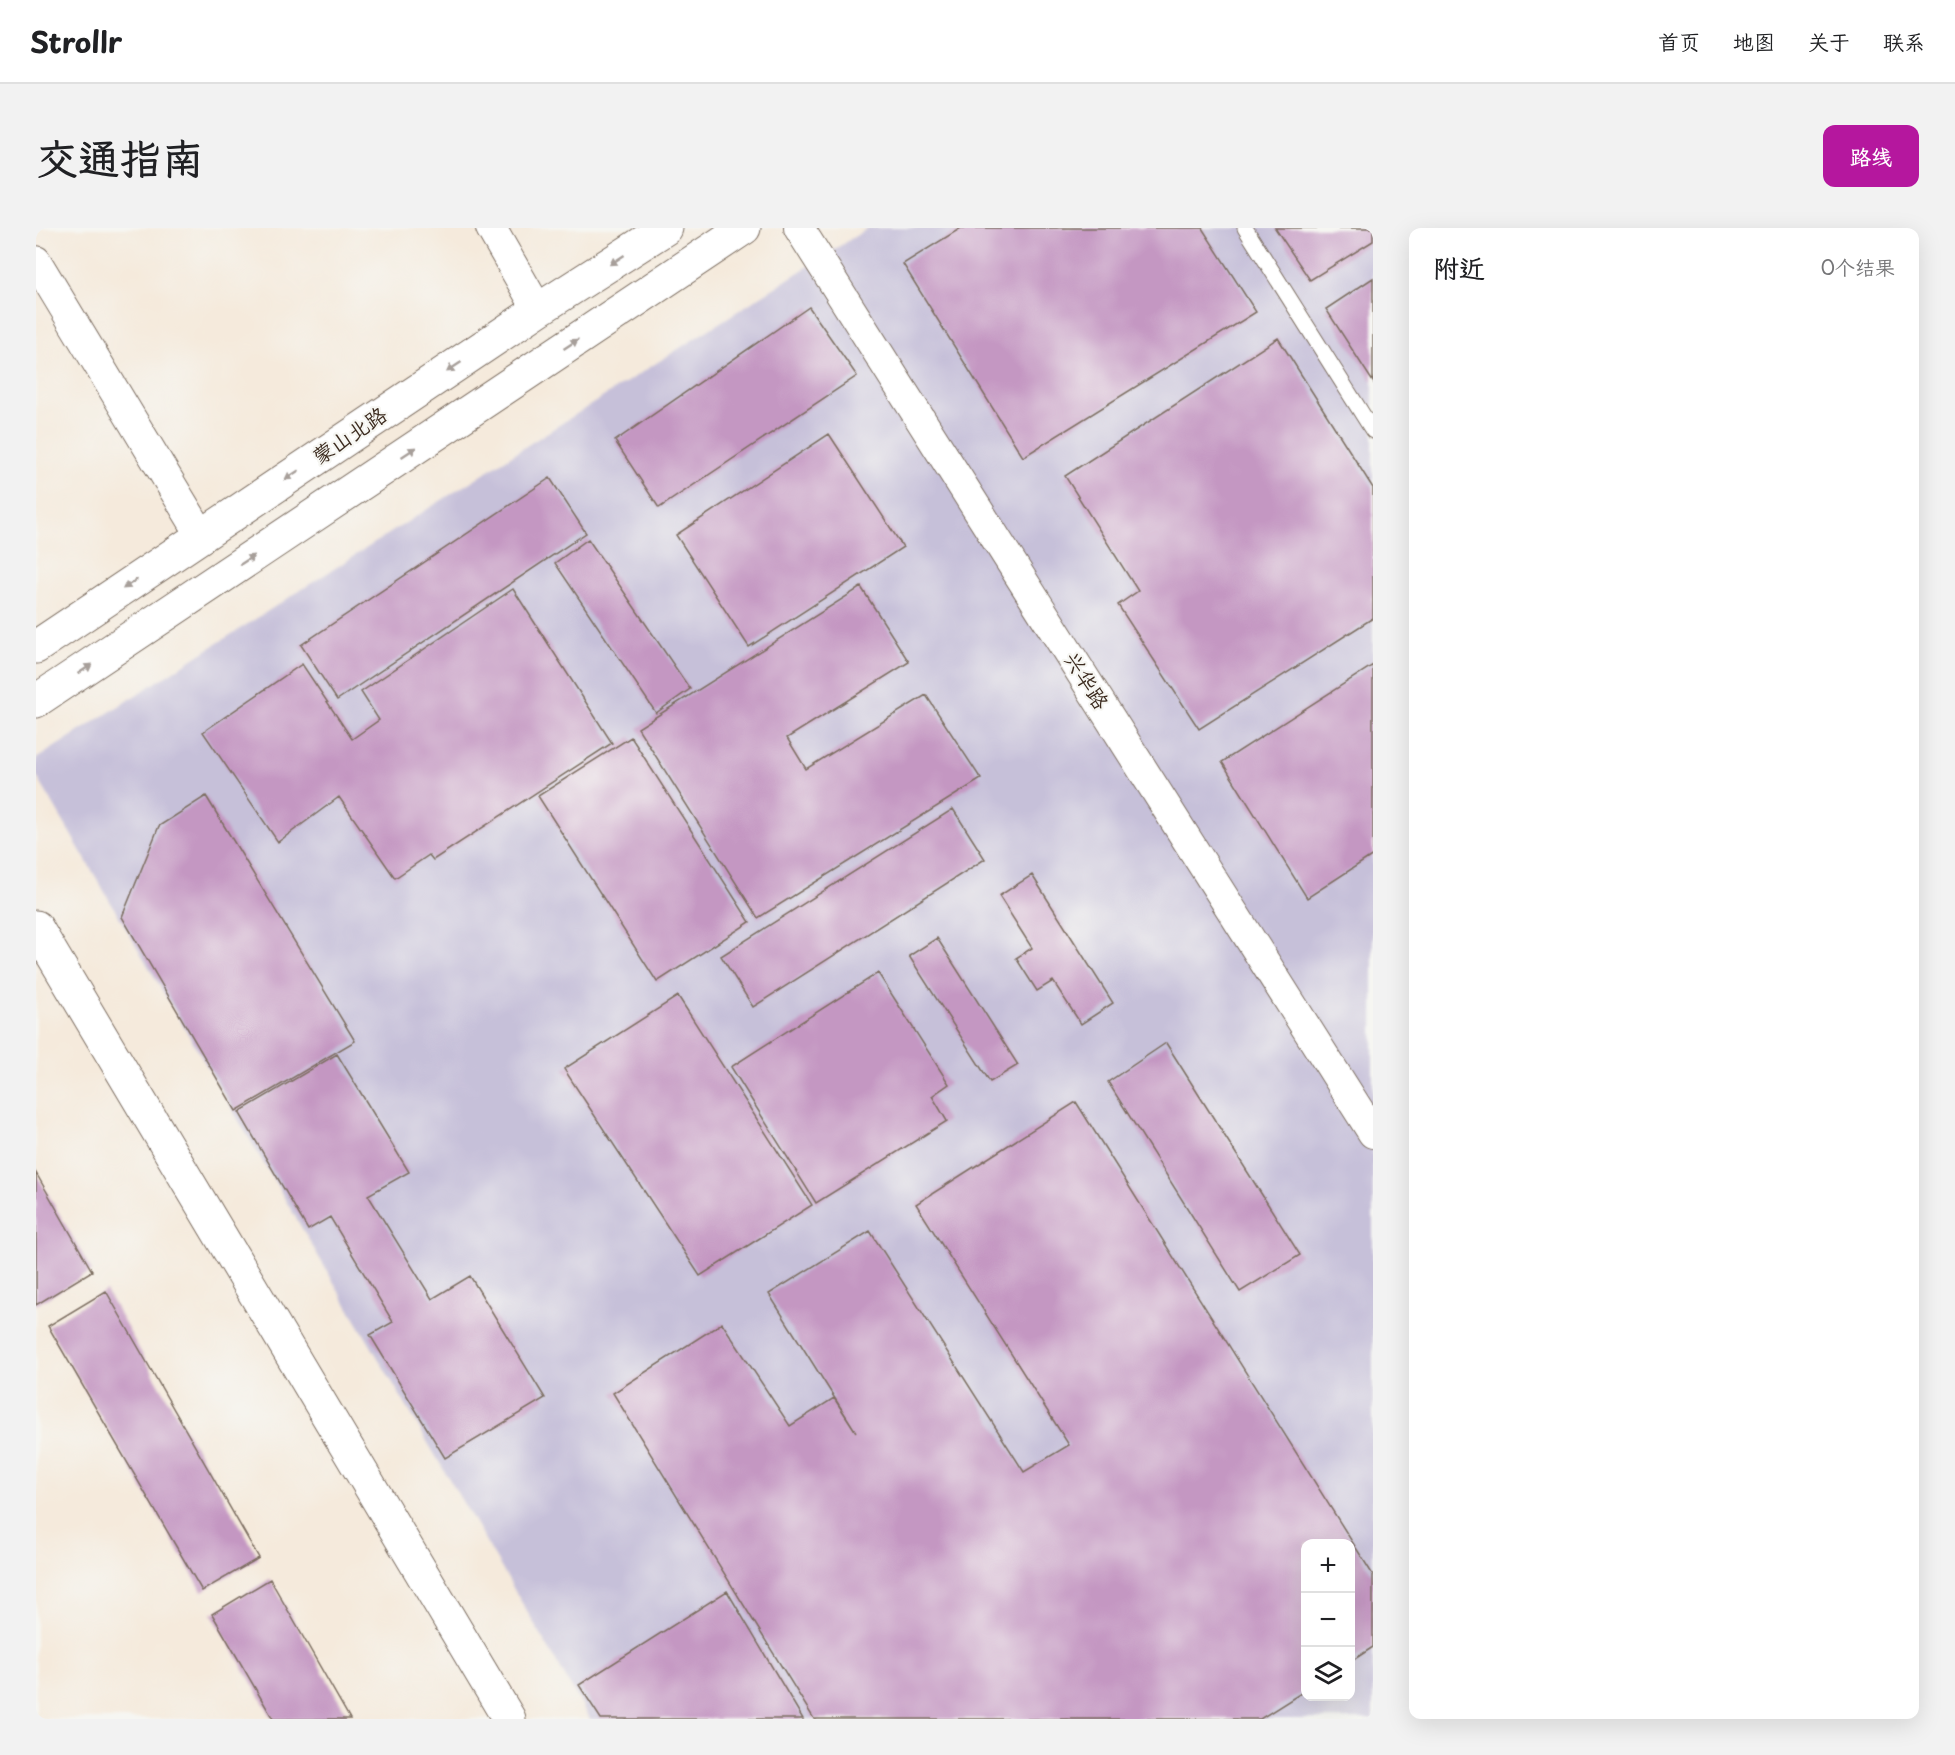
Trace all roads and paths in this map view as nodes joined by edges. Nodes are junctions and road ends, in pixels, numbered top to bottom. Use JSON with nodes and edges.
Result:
{"nodes":[{"id":1,"x":491,"y":228,"type":"edge"},
{"id":2,"x":666,"y":228,"type":"edge"},
{"id":3,"x":744,"y":228,"type":"edge"},
{"id":4,"x":799,"y":228,"type":"edge"},
{"id":5,"x":1245,"y":228,"type":"edge"},
{"id":6,"x":36,"y":261,"type":"edge"},
{"id":7,"x":538,"y":310,"type":"junction"},
{"id":8,"x":1373,"y":431,"type":"edge"},
{"id":9,"x":202,"y":536,"type":"junction"},
{"id":10,"x":36,"y":647,"type":"edge"},
{"id":11,"x":36,"y":701,"type":"edge"},
{"id":12,"x":36,"y":927,"type":"edge"},
{"id":13,"x":1373,"y":1133,"type":"edge"},
{"id":14,"x":509,"y":1719,"type":"edge"}],
"edges":[{"from":1,"to":7,"type":"street"},
{"from":2,"to":7,"type":"main road","name":"蒙山北路","one_way":true},
{"from":11,"to":3,"type":"main road","one_way":true},
{"from":4,"to":13,"type":"street","name":"兴华路"},
{"from":5,"to":8,"type":"lane"},
{"from":6,"to":9,"type":"street"},
{"from":7,"to":9,"type":"main road","name":"蒙山北路","one_way":true},
{"from":9,"to":10,"type":"main road","name":"蒙山北路","one_way":true},
{"from":12,"to":14,"type":"main road"}]}
